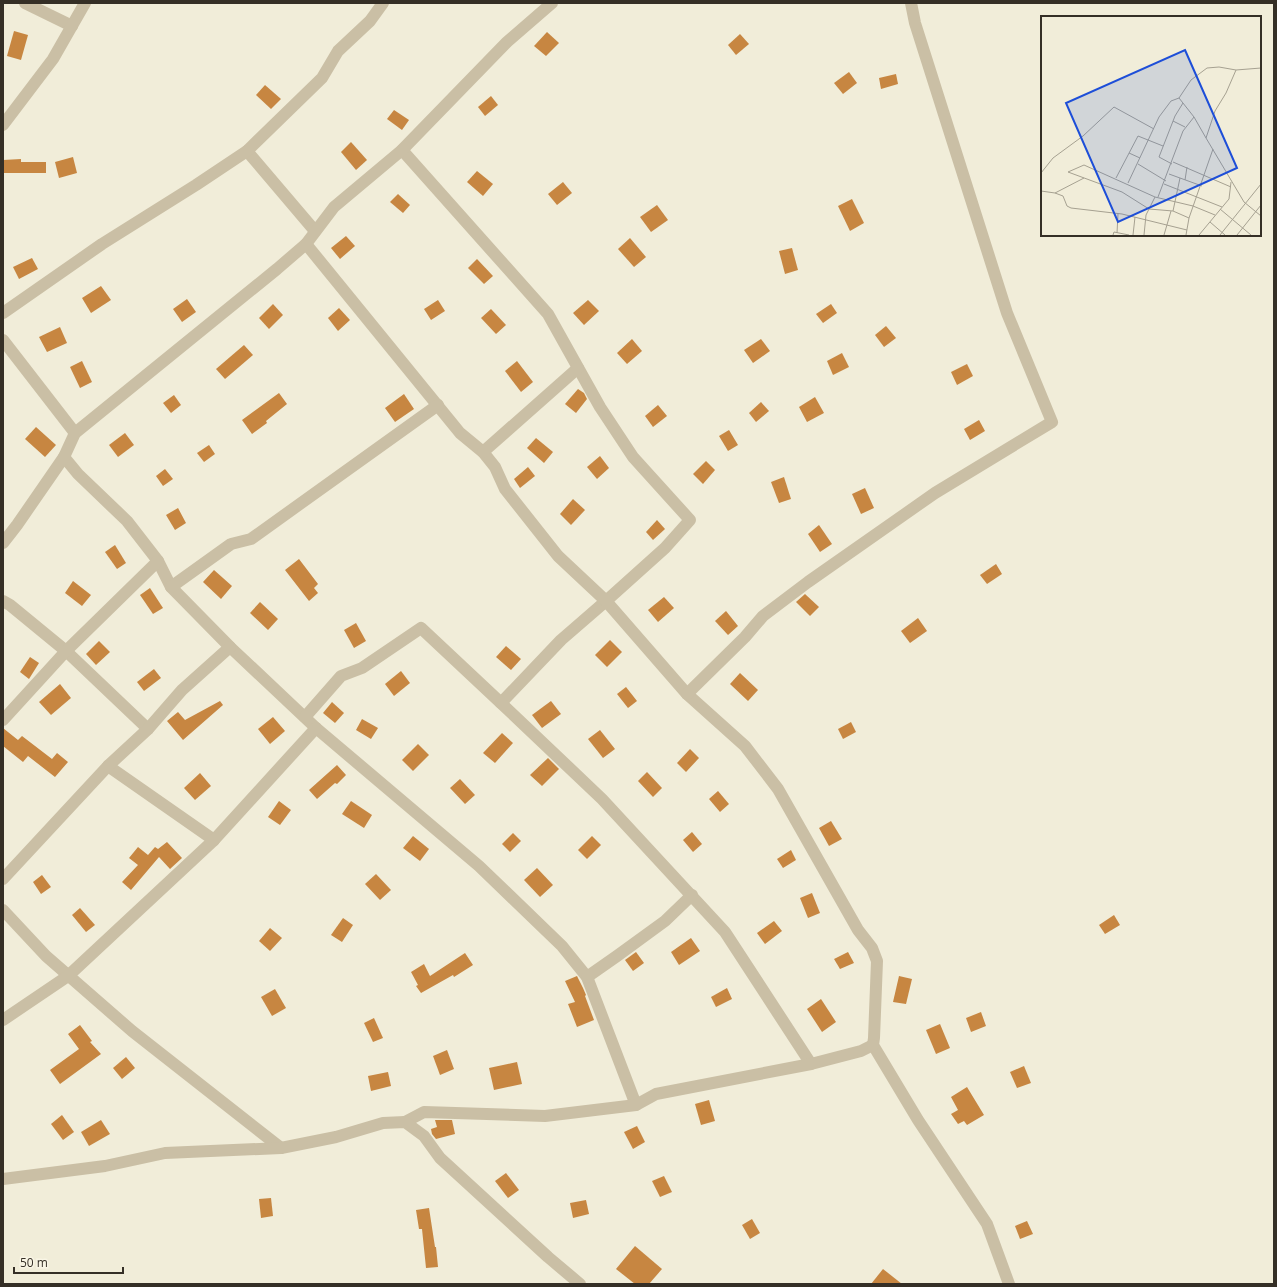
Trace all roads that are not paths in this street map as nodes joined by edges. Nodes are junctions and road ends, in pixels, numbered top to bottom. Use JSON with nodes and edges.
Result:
{"nodes":[{"id":1,"x":25,"y":3,"type":"edge"},
{"id":2,"x":85,"y":3,"type":"edge"},
{"id":3,"x":383,"y":3,"type":"edge"},
{"id":4,"x":552,"y":3,"type":"edge"},
{"id":5,"x":911,"y":3,"type":"edge"},
{"id":6,"x":72,"y":26,"type":"junction"},
{"id":7,"x":3,"y":125,"type":"edge"},
{"id":8,"x":402,"y":150,"type":"junction"},
{"id":9,"x":247,"y":151,"type":"junction"},
{"id":10,"x":315,"y":231,"type":"junction"},
{"id":11,"x":306,"y":244,"type":"junction"},
{"id":12,"x":3,"y":313,"type":"edge"},
{"id":13,"x":3,"y":340,"type":"edge"},
{"id":14,"x":578,"y":368,"type":"junction"},
{"id":15,"x":438,"y":405,"type":"junction"},
{"id":16,"x":75,"y":433,"type":"junction"},
{"id":17,"x":483,"y":452,"type":"junction"},
{"id":18,"x":64,"y":456,"type":"junction"},
{"id":19,"x":3,"y":543,"type":"edge"},
{"id":20,"x":158,"y":561,"type":"junction"},
{"id":21,"x":171,"y":587,"type":"junction"},
{"id":22,"x":3,"y":601,"type":"edge"},
{"id":23,"x":606,"y":601,"type":"junction"},
{"id":24,"x":230,"y":647,"type":"junction"},
{"id":25,"x":66,"y":651,"type":"junction"},
{"id":26,"x":687,"y":694,"type":"junction"},
{"id":27,"x":501,"y":703,"type":"junction"},
{"id":28,"x":305,"y":717,"type":"junction"},
{"id":29,"x":3,"y":720,"type":"edge"},
{"id":30,"x":148,"y":728,"type":"junction"},
{"id":31,"x":316,"y":728,"type":"junction"},
{"id":32,"x":108,"y":766,"type":"junction"},
{"id":33,"x":214,"y":840,"type":"junction"},
{"id":34,"x":3,"y":879,"type":"edge"},
{"id":35,"x":692,"y":895,"type":"junction"},
{"id":36,"x":3,"y":910,"type":"edge"},
{"id":37,"x":68,"y":976,"type":"junction"},
{"id":38,"x":587,"y":977,"type":"junction"},
{"id":39,"x":3,"y":1020,"type":"edge"},
{"id":40,"x":873,"y":1045,"type":"junction"},
{"id":41,"x":811,"y":1064,"type":"junction"},
{"id":42,"x":636,"y":1105,"type":"junction"},
{"id":43,"x":405,"y":1122,"type":"junction"},
{"id":44,"x":282,"y":1148,"type":"junction"},
{"id":45,"x":3,"y":1179,"type":"edge"},
{"id":46,"x":580,"y":1284,"type":"edge"},
{"id":47,"x":1009,"y":1284,"type":"edge"}],
"edges":[{"from":1,"to":6,"type":"street"},
{"from":2,"to":6,"type":"street"},
{"from":3,"to":9,"type":"street"},
{"from":4,"to":8,"type":"street"},
{"from":5,"to":26,"type":"street"},
{"from":6,"to":7,"type":"street"},
{"from":8,"to":10,"type":"street"},
{"from":8,"to":14,"type":"street"},
{"from":9,"to":10,"type":"street"},
{"from":9,"to":12,"type":"street"},
{"from":10,"to":11,"type":"street"},
{"from":11,"to":15,"type":"street"},
{"from":11,"to":16,"type":"street"},
{"from":13,"to":16,"type":"street"},
{"from":14,"to":17,"type":"street"},
{"from":14,"to":23,"type":"street"},
{"from":15,"to":17,"type":"street"},
{"from":15,"to":21,"type":"street"},
{"from":16,"to":18,"type":"street"},
{"from":17,"to":23,"type":"street"},
{"from":18,"to":19,"type":"street"},
{"from":18,"to":20,"type":"street"},
{"from":20,"to":21,"type":"street"},
{"from":20,"to":25,"type":"street"},
{"from":21,"to":24,"type":"street"},
{"from":22,"to":25,"type":"street"},
{"from":23,"to":26,"type":"street"},
{"from":23,"to":27,"type":"street"},
{"from":24,"to":28,"type":"street"},
{"from":24,"to":30,"type":"street"},
{"from":25,"to":29,"type":"street"},
{"from":25,"to":30,"type":"street"},
{"from":26,"to":40,"type":"street"},
{"from":27,"to":28,"type":"street"},
{"from":27,"to":35,"type":"street"},
{"from":28,"to":31,"type":"street"},
{"from":30,"to":32,"type":"street"},
{"from":31,"to":33,"type":"street"},
{"from":31,"to":38,"type":"street"},
{"from":32,"to":33,"type":"street"},
{"from":32,"to":34,"type":"street"},
{"from":33,"to":37,"type":"street"},
{"from":35,"to":38,"type":"street"},
{"from":35,"to":41,"type":"street"},
{"from":36,"to":37,"type":"street"},
{"from":37,"to":39,"type":"street"},
{"from":37,"to":44,"type":"street"},
{"from":38,"to":42,"type":"street"},
{"from":40,"to":41,"type":"street"},
{"from":40,"to":47,"type":"street"},
{"from":41,"to":42,"type":"street"},
{"from":42,"to":43,"type":"street"},
{"from":43,"to":44,"type":"street"},
{"from":43,"to":46,"type":"street"},
{"from":44,"to":45,"type":"street"}]}
